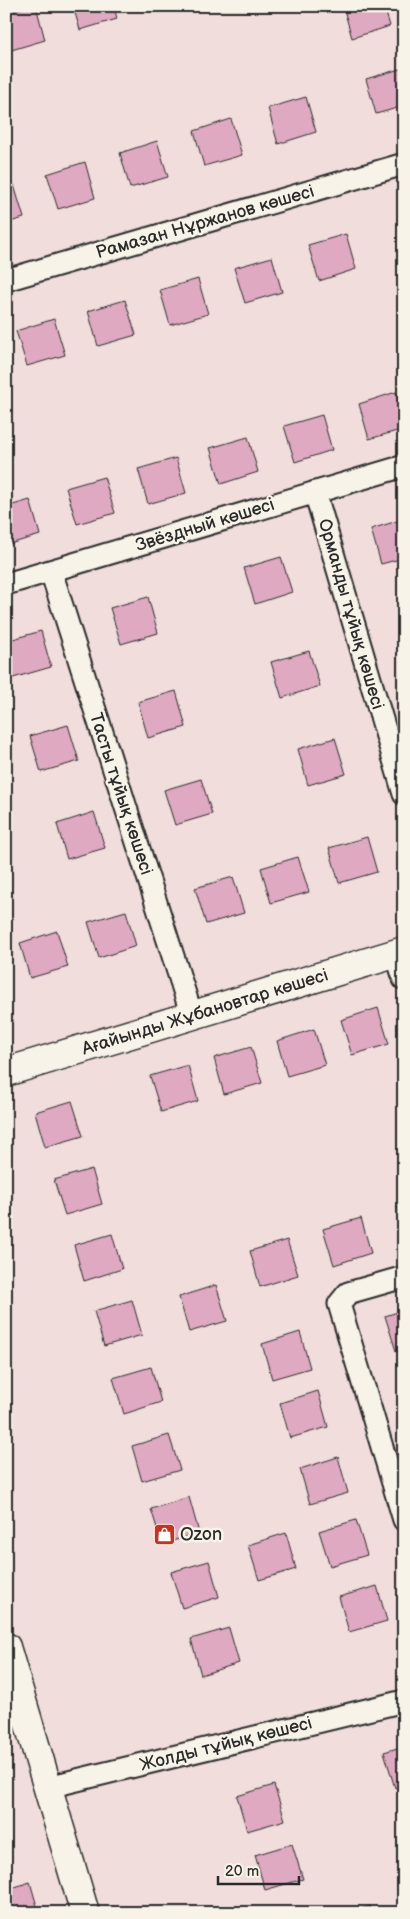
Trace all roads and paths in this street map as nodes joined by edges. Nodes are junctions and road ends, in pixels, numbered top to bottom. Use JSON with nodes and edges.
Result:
{"nodes":[{"id":1,"x":404,"y":164,"type":"edge"},
{"id":2,"x":6,"y":280,"type":"edge"},
{"id":3,"x":404,"y":466,"type":"edge"},
{"id":4,"x":315,"y":492,"type":"junction"},
{"id":5,"x":51,"y":572,"type":"junction"},
{"id":6,"x":6,"y":584,"type":"edge"},
{"id":7,"x":404,"y":794,"type":"edge"},
{"id":8,"x":400,"y":952,"type":"edge"},
{"id":9,"x":404,"y":979,"type":"edge"},
{"id":10,"x":192,"y":1016,"type":"junction"},
{"id":11,"x":6,"y":1072,"type":"edge"},
{"id":12,"x":404,"y":1278,"type":"edge"},
{"id":13,"x":404,"y":1520,"type":"edge"},
{"id":14,"x":6,"y":1647,"type":"edge"},
{"id":15,"x":404,"y":1701,"type":"edge"},
{"id":16,"x":48,"y":1787,"type":"junction"},
{"id":17,"x":85,"y":1913,"type":"edge"}],
"edges":[{"from":1,"to":2,"type":"street","name":"Рамазан Нұржанов көшесі"},
{"from":3,"to":4,"type":"street","name":"Звёздный көшесі"},
{"from":4,"to":5,"type":"street","name":"Звёздный көшесі"},
{"from":4,"to":7,"type":"street","name":"Орманды тұйық көшесі"},
{"from":5,"to":6,"type":"street","name":"Звёздный көшесі"},
{"from":5,"to":10,"type":"street","name":"Тасты тұйық көшесі"},
{"from":8,"to":9,"type":"street"},
{"from":8,"to":10,"type":"street","name":"Ағайынды Жұбановтар көшесі"},
{"from":10,"to":11,"type":"street","name":"Ағайынды Жұбановтар көшесі"},
{"from":12,"to":13,"type":"street"},
{"from":14,"to":16,"type":"street"},
{"from":15,"to":16,"type":"street","name":"Жолды тұйық көшесі"},
{"from":16,"to":17,"type":"street"}]}
